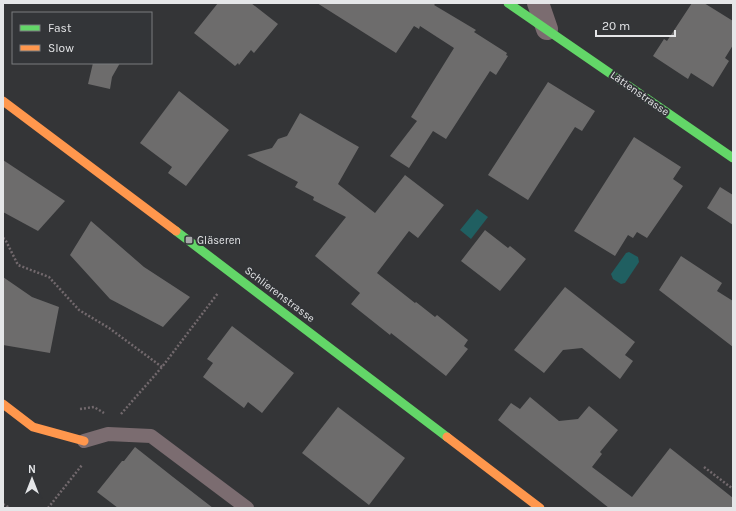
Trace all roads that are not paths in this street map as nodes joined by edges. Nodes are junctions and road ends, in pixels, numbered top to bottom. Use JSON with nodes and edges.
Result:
{"nodes":[{"id":1,"x":508,"y":3,"type":"edge"},
{"id":2,"x":538,"y":3,"type":"edge"},
{"id":3,"x":547,"y":29,"type":"junction"},
{"id":4,"x":3,"y":101,"type":"edge"},
{"id":5,"x":733,"y":158,"type":"edge"},
{"id":6,"x":3,"y":404,"type":"edge"},
{"id":7,"x":84,"y":441,"type":"joint"},
{"id":8,"x":247,"y":508,"type":"edge"},
{"id":9,"x":540,"y":508,"type":"edge"}],
"edges":[{"from":1,"to":3,"type":"street","name":"Lättenstrasse"},
{"from":2,"to":3,"type":"street"},
{"from":3,"to":5,"type":"street","name":"Lättenstrasse"},
{"from":4,"to":9,"type":"street","name":"Schlierenstrasse"},
{"from":6,"to":7,"type":"street"},
{"from":7,"to":8,"type":"lane"}]}
